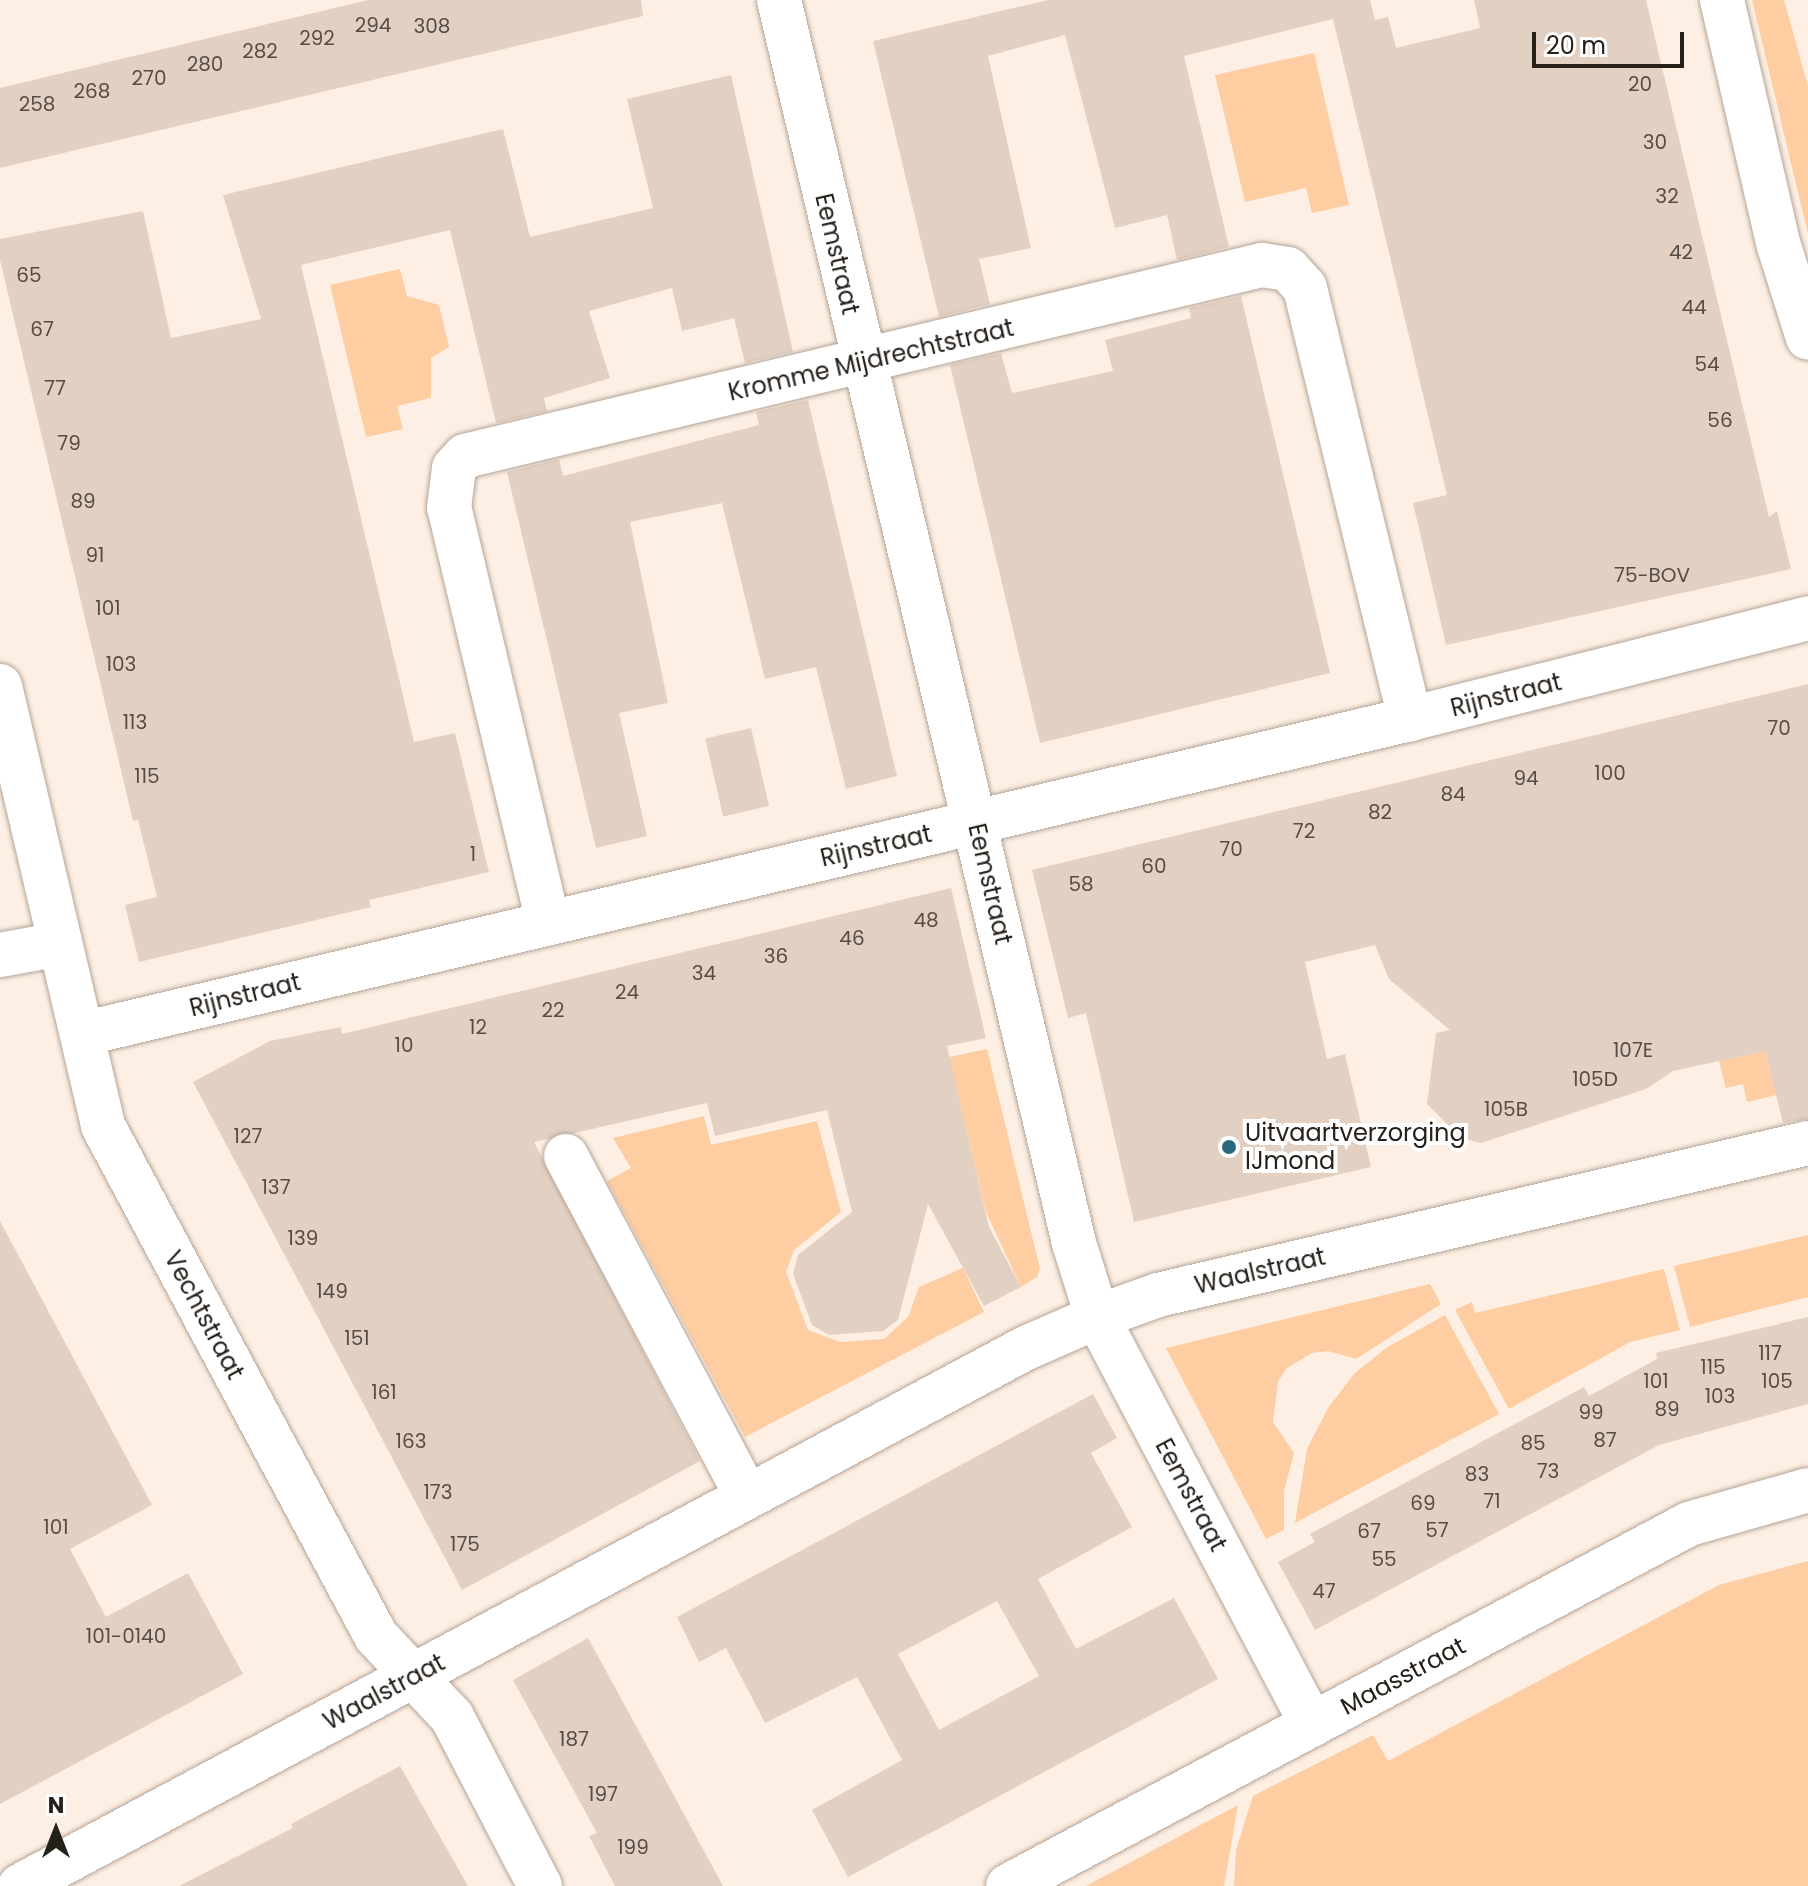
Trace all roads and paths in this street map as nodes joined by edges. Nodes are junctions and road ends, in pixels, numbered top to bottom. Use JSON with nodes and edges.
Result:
{"nodes":[{"id":1,"x":779,"y":0,"type":"edge"},
{"id":2,"x":1722,"y":0,"type":"edge"},
{"id":3,"x":1808,"y":338,"type":"edge"},
{"id":4,"x":863,"y":363,"type":"junction"},
{"id":5,"x":1808,"y":618,"type":"edge"},
{"id":6,"x":0,"y":686,"type":"edge"},
{"id":7,"x":1410,"y":719,"type":"junction"},
{"id":8,"x":975,"y":823,"type":"junction"},
{"id":9,"x":548,"y":922,"type":"junction"},
{"id":10,"x":60,"y":944,"type":"junction"},
{"id":11,"x":0,"y":955,"type":"edge"},
{"id":12,"x":82,"y":1034,"type":"junction"},
{"id":13,"x":1808,"y":1143,"type":"edge"},
{"id":14,"x":566,"y":1156,"type":"dead end"},
{"id":15,"x":1097,"y":1317,"type":"junction"},
{"id":16,"x":1808,"y":1490,"type":"edge"},
{"id":17,"x":747,"y":1496,"type":"junction"},
{"id":18,"x":415,"y":1675,"type":"junction"},
{"id":19,"x":1312,"y":1725,"type":"junction"},
{"id":20,"x":20,"y":1886,"type":"edge"},
{"id":21,"x":540,"y":1886,"type":"edge"},
{"id":22,"x":1008,"y":1886,"type":"edge"}],
"edges":[{"from":1,"to":4,"type":"street","name":"Eemstraat"},
{"from":2,"to":3,"type":"street"},
{"from":4,"to":7,"type":"street","name":"Kromme Mijdrechtstraat"},
{"from":4,"to":8,"type":"street","name":"Eemstraat"},
{"from":4,"to":9,"type":"street","name":"Kromme Mijdrechtstraat"},
{"from":5,"to":7,"type":"street","name":"Rijnstraat"},
{"from":6,"to":10,"type":"street","name":"Vechtstraat"},
{"from":7,"to":8,"type":"street","name":"Rijnstraat"},
{"from":8,"to":9,"type":"street","name":"Rijnstraat"},
{"from":8,"to":15,"type":"street","name":"Eemstraat"},
{"from":9,"to":12,"type":"street","name":"Rijnstraat"},
{"from":10,"to":11,"type":"street"},
{"from":10,"to":12,"type":"street","name":"Vechtstraat"},
{"from":12,"to":18,"type":"street","name":"Vechtstraat"},
{"from":13,"to":15,"type":"street","name":"Waalstraat"},
{"from":14,"to":17,"type":"street"},
{"from":15,"to":17,"type":"street","name":"Waalstraat"},
{"from":15,"to":19,"type":"street","name":"Eemstraat"},
{"from":16,"to":19,"type":"street","name":"Maasstraat"},
{"from":17,"to":18,"type":"street","name":"Waalstraat"},
{"from":18,"to":20,"type":"street","name":"Waalstraat"},
{"from":18,"to":21,"type":"street","name":"Vechtstraat"},
{"from":19,"to":22,"type":"street","name":"Maasstraat"}]}
